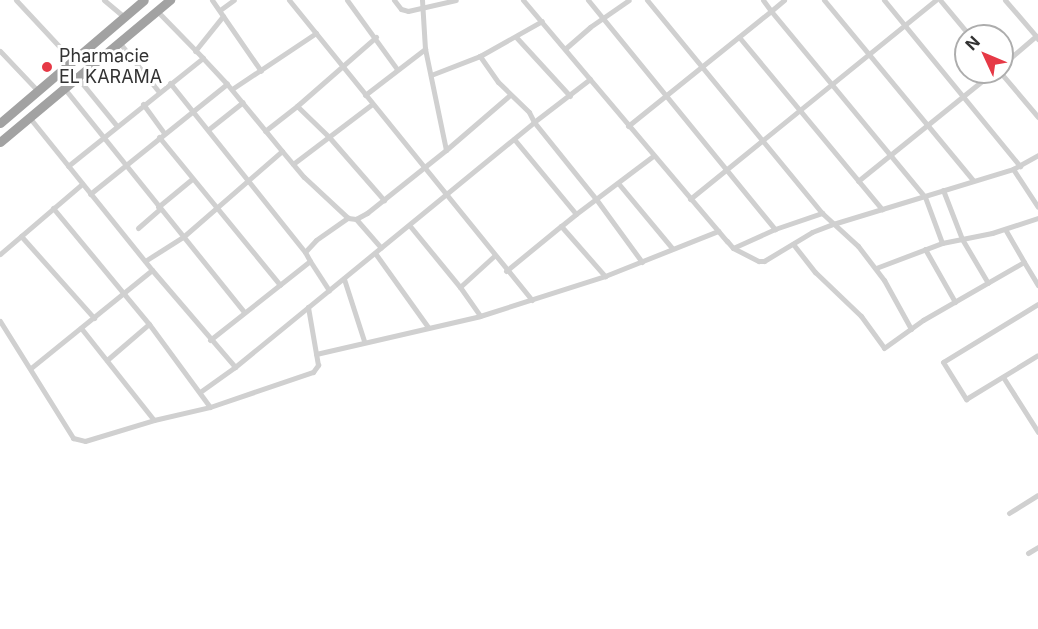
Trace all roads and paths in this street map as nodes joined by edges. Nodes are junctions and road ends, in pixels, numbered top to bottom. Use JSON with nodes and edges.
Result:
{"nodes":[{"id":1,"x":16,"y":0,"type":"edge"},
{"id":2,"x":105,"y":0,"type":"edge"},
{"id":3,"x":144,"y":0,"type":"edge"},
{"id":4,"x":170,"y":0,"type":"edge"},
{"id":5,"x":212,"y":0,"type":"edge"},
{"id":6,"x":234,"y":0,"type":"edge"},
{"id":7,"x":289,"y":0,"type":"edge"},
{"id":8,"x":347,"y":0,"type":"edge"},
{"id":9,"x":394,"y":0,"type":"edge"},
{"id":10,"x":422,"y":0,"type":"edge"},
{"id":11,"x":456,"y":0,"type":"edge"},
{"id":12,"x":524,"y":0,"type":"edge"},
{"id":13,"x":588,"y":0,"type":"edge"},
{"id":14,"x":629,"y":0,"type":"edge"},
{"id":15,"x":647,"y":0,"type":"edge"},
{"id":16,"x":763,"y":0,"type":"edge"},
{"id":17,"x":784,"y":0,"type":"edge"},
{"id":18,"x":824,"y":0,"type":"edge"},
{"id":19,"x":884,"y":0,"type":"edge"},
{"id":20,"x":938,"y":0,"type":"edge"},
{"id":21,"x":1005,"y":0,"type":"edge"},
{"id":22,"x":424,"y":7,"type":"junction"},
{"id":23,"x":157,"y":11,"type":"junction"},
{"id":24,"x":771,"y":11,"type":"junction"},
{"id":25,"x":222,"y":13,"type":"junction"},
{"id":26,"x":124,"y":17,"type":"junction"},
{"id":27,"x":603,"y":18,"type":"junction"},
{"id":28,"x":542,"y":21,"type":"junction"},
{"id":29,"x":959,"y":24,"type":"edge"},
{"id":30,"x":904,"y":26,"type":"junction"},
{"id":31,"x":316,"y":33,"type":"junction"},
{"id":32,"x":376,"y":37,"type":"junction"},
{"id":33,"x":516,"y":37,"type":"junction"},
{"id":34,"x":739,"y":37,"type":"junction"},
{"id":35,"x":1037,"y":37,"type":"edge"},
{"id":36,"x":120,"y":42,"type":"junction"},
{"id":37,"x":566,"y":48,"type":"junction"},
{"id":38,"x":425,"y":49,"type":"junction"},
{"id":39,"x":0,"y":51,"type":"edge"},
{"id":40,"x":195,"y":51,"type":"junction"},
{"id":41,"x":1014,"y":55,"type":"edge"},
{"id":42,"x":480,"y":56,"type":"junction"},
{"id":43,"x":868,"y":56,"type":"junction"},
{"id":44,"x":203,"y":58,"type":"junction"},
{"id":45,"x":72,"y":60,"type":"junction"},
{"id":46,"x":342,"y":66,"type":"junction"},
{"id":47,"x":702,"y":67,"type":"junction"},
{"id":48,"x":397,"y":69,"type":"junction"},
{"id":49,"x":261,"y":71,"type":"junction"},
{"id":50,"x":431,"y":75,"type":"junction"},
{"id":51,"x":77,"y":77,"type":"junction"},
{"id":52,"x":590,"y":79,"type":"junction"},
{"id":53,"x":170,"y":83,"type":"junction"},
{"id":54,"x":227,"y":84,"type":"junction"},
{"id":55,"x":978,"y":84,"type":"edge"},
{"id":56,"x":1010,"y":84,"type":"edge"},
{"id":57,"x":830,"y":85,"type":"junction"},
{"id":58,"x":64,"y":88,"type":"junction"},
{"id":59,"x":232,"y":89,"type":"junction"},
{"id":60,"x":38,"y":91,"type":"junction"},
{"id":61,"x":159,"y":92,"type":"junction"},
{"id":62,"x":365,"y":95,"type":"junction"},
{"id":63,"x":510,"y":95,"type":"junction"},
{"id":64,"x":570,"y":96,"type":"junction"},
{"id":65,"x":666,"y":96,"type":"junction"},
{"id":66,"x":962,"y":97,"type":"junction"},
{"id":67,"x":243,"y":102,"type":"junction"},
{"id":68,"x":143,"y":104,"type":"junction"},
{"id":69,"x":372,"y":104,"type":"junction"},
{"id":70,"x":297,"y":106,"type":"junction"},
{"id":71,"x":193,"y":110,"type":"junction"},
{"id":72,"x":798,"y":111,"type":"junction"},
{"id":73,"x":29,"y":117,"type":"junction"},
{"id":74,"x":1038,"y":117,"type":"edge"},
{"id":75,"x":534,"y":122,"type":"junction"},
{"id":76,"x":0,"y":123,"type":"edge"},
{"id":77,"x":927,"y":125,"type":"junction"},
{"id":78,"x":117,"y":126,"type":"junction"},
{"id":79,"x":628,"y":126,"type":"junction"},
{"id":80,"x":209,"y":129,"type":"junction"},
{"id":81,"x":264,"y":131,"type":"junction"},
{"id":82,"x":161,"y":135,"type":"junction"},
{"id":83,"x":329,"y":137,"type":"junction"},
{"id":84,"x":103,"y":138,"type":"junction"},
{"id":85,"x":514,"y":139,"type":"junction"},
{"id":86,"x":762,"y":141,"type":"junction"},
{"id":87,"x":0,"y":142,"type":"edge"},
{"id":88,"x":446,"y":150,"type":"junction"},
{"id":89,"x":282,"y":151,"type":"junction"},
{"id":90,"x":892,"y":154,"type":"junction"},
{"id":91,"x":1038,"y":155,"type":"edge"},
{"id":92,"x":653,"y":156,"type":"junction"},
{"id":93,"x":292,"y":164,"type":"junction"},
{"id":94,"x":124,"y":165,"type":"junction"},
{"id":95,"x":68,"y":166,"type":"junction"},
{"id":96,"x":1020,"y":166,"type":"junction"},
{"id":97,"x":1013,"y":169,"type":"junction"},
{"id":98,"x":424,"y":170,"type":"junction"},
{"id":99,"x":727,"y":170,"type":"junction"},
{"id":100,"x":192,"y":179,"type":"junction"},
{"id":101,"x":249,"y":180,"type":"junction"},
{"id":102,"x":973,"y":180,"type":"junction"},
{"id":103,"x":858,"y":181,"type":"junction"},
{"id":104,"x":618,"y":183,"type":"junction"},
{"id":105,"x":82,"y":184,"type":"junction"},
{"id":106,"x":943,"y":190,"type":"junction"},
{"id":107,"x":90,"y":194,"type":"junction"},
{"id":108,"x":446,"y":196,"type":"junction"},
{"id":109,"x":925,"y":197,"type":"junction"},
{"id":110,"x":596,"y":199,"type":"junction"},
{"id":111,"x":690,"y":199,"type":"junction"},
{"id":112,"x":384,"y":200,"type":"junction"},
{"id":113,"x":1038,"y":207,"type":"edge"},
{"id":114,"x":53,"y":208,"type":"junction"},
{"id":115,"x":159,"y":208,"type":"junction"},
{"id":116,"x":215,"y":208,"type":"junction"},
{"id":117,"x":882,"y":209,"type":"junction"},
{"id":118,"x":822,"y":213,"type":"junction"},
{"id":119,"x":576,"y":214,"type":"junction"},
{"id":120,"x":1038,"y":218,"type":"edge"},
{"id":121,"x":348,"y":219,"type":"junction"},
{"id":122,"x":356,"y":219,"type":"junction"},
{"id":123,"x":833,"y":224,"type":"junction"},
{"id":124,"x":410,"y":226,"type":"junction"},
{"id":125,"x":561,"y":226,"type":"junction"},
{"id":126,"x":138,"y":228,"type":"dead end"},
{"id":127,"x":775,"y":229,"type":"junction"},
{"id":128,"x":1005,"y":229,"type":"junction"},
{"id":129,"x":718,"y":231,"type":"junction"},
{"id":130,"x":21,"y":236,"type":"junction"},
{"id":131,"x":183,"y":237,"type":"junction"},
{"id":132,"x":962,"y":239,"type":"junction"},
{"id":133,"x":942,"y":243,"type":"junction"},
{"id":134,"x":793,"y":244,"type":"junction"},
{"id":135,"x":381,"y":248,"type":"junction"},
{"id":136,"x":672,"y":248,"type":"junction"},
{"id":137,"x":733,"y":248,"type":"junction"},
{"id":138,"x":925,"y":249,"type":"junction"},
{"id":139,"x":305,"y":252,"type":"junction"},
{"id":140,"x":375,"y":253,"type":"junction"},
{"id":141,"x":0,"y":254,"type":"edge"},
{"id":142,"x":494,"y":256,"type":"junction"},
{"id":143,"x":145,"y":261,"type":"junction"},
{"id":144,"x":310,"y":261,"type":"junction"},
{"id":145,"x":642,"y":262,"type":"junction"},
{"id":146,"x":1024,"y":262,"type":"junction"},
{"id":147,"x":876,"y":268,"type":"junction"},
{"id":148,"x":152,"y":270,"type":"junction"},
{"id":149,"x":506,"y":271,"type":"junction"},
{"id":150,"x":605,"y":276,"type":"junction"},
{"id":151,"x":344,"y":279,"type":"junction"},
{"id":152,"x":988,"y":283,"type":"junction"},
{"id":153,"x":280,"y":285,"type":"junction"},
{"id":154,"x":1038,"y":285,"type":"edge"},
{"id":155,"x":460,"y":286,"type":"junction"},
{"id":156,"x":330,"y":290,"type":"junction"},
{"id":157,"x":124,"y":294,"type":"junction"},
{"id":158,"x":532,"y":300,"type":"junction"},
{"id":159,"x":955,"y":302,"type":"junction"},
{"id":160,"x":1038,"y":304,"type":"edge"},
{"id":161,"x":308,"y":307,"type":"junction"},
{"id":162,"x":244,"y":312,"type":"junction"},
{"id":163,"x":480,"y":316,"type":"junction"},
{"id":164,"x":94,"y":318,"type":"junction"},
{"id":165,"x":0,"y":321,"type":"edge"},
{"id":166,"x":149,"y":324,"type":"junction"},
{"id":167,"x":428,"y":327,"type":"junction"},
{"id":168,"x":81,"y":328,"type":"junction"},
{"id":169,"x":911,"y":329,"type":"junction"},
{"id":170,"x":210,"y":340,"type":"junction"},
{"id":171,"x":364,"y":341,"type":"junction"},
{"id":172,"x":316,"y":354,"type":"junction"},
{"id":173,"x":1038,"y":355,"type":"edge"},
{"id":174,"x":107,"y":360,"type":"junction"},
{"id":175,"x":235,"y":367,"type":"junction"},
{"id":176,"x":31,"y":368,"type":"junction"},
{"id":177,"x":1002,"y":377,"type":"junction"},
{"id":178,"x":200,"y":392,"type":"junction"},
{"id":179,"x":210,"y":407,"type":"junction"},
{"id":180,"x":154,"y":420,"type":"junction"},
{"id":181,"x":1038,"y":432,"type":"edge"},
{"id":182,"x":1038,"y":495,"type":"edge"},
{"id":183,"x":1009,"y":513,"type":"dead end"},
{"id":184,"x":1038,"y":547,"type":"edge"},
{"id":185,"x":1028,"y":553,"type":"dead end"}],
"edges":[{"from":1,"to":45,"type":"street"},
{"from":2,"to":26,"type":"street"},
{"from":3,"to":26,"type":"highway"},
{"from":4,"to":23,"type":"highway"},
{"from":5,"to":25,"type":"street"},
{"from":6,"to":25,"type":"street"},
{"from":7,"to":31,"type":"street"},
{"from":8,"to":32,"type":"street"},
{"from":9,"to":22,"type":"street"},
{"from":10,"to":22,"type":"street"},
{"from":11,"to":22,"type":"street"},
{"from":12,"to":28,"type":"street"},
{"from":13,"to":27,"type":"street"},
{"from":14,"to":27,"type":"street"},
{"from":15,"to":47,"type":"street"},
{"from":16,"to":24,"type":"street"},
{"from":17,"to":24,"type":"street"},
{"from":18,"to":43,"type":"street"},
{"from":19,"to":30,"type":"street"},
{"from":20,"to":29,"type":"street"},
{"from":20,"to":30,"type":"street"},
{"from":21,"to":35,"type":"street"},
{"from":22,"to":38,"type":"street"},
{"from":23,"to":36,"type":"highway"},
{"from":23,"to":40,"type":"street"},
{"from":24,"to":34,"type":"street"},
{"from":24,"to":57,"type":"street"},
{"from":25,"to":40,"type":"street"},
{"from":25,"to":49,"type":"street"},
{"from":26,"to":45,"type":"highway"},
{"from":27,"to":37,"type":"street"},
{"from":27,"to":65,"type":"street"},
{"from":28,"to":33,"type":"street"},
{"from":28,"to":37,"type":"street"},
{"from":30,"to":43,"type":"street"},
{"from":30,"to":66,"type":"street"},
{"from":31,"to":46,"type":"street"},
{"from":31,"to":49,"type":"street"},
{"from":32,"to":46,"type":"street"},
{"from":32,"to":48,"type":"street"},
{"from":33,"to":42,"type":"street"},
{"from":33,"to":64,"type":"street"},
{"from":34,"to":47,"type":"street"},
{"from":34,"to":72,"type":"street"},
{"from":35,"to":41,"type":"street"},
{"from":36,"to":51,"type":"highway"},
{"from":36,"to":61,"type":"street"},
{"from":37,"to":52,"type":"street"},
{"from":38,"to":48,"type":"street"},
{"from":38,"to":50,"type":"street"},
{"from":39,"to":60,"type":"street"},
{"from":40,"to":44,"type":"street"},
{"from":42,"to":50,"type":"street"},
{"from":42,"to":63,"type":"street"},
{"from":43,"to":57,"type":"street"},
{"from":43,"to":77,"type":"street"},
{"from":44,"to":53,"type":"street"},
{"from":44,"to":54,"type":"street"},
{"from":45,"to":60,"type":"highway"},
{"from":46,"to":62,"type":"street"},
{"from":46,"to":70,"type":"street"},
{"from":47,"to":65,"type":"street"},
{"from":47,"to":86,"type":"street"},
{"from":48,"to":62,"type":"street"},
{"from":49,"to":59,"type":"street"},
{"from":50,"to":88,"type":"street"},
{"from":51,"to":58,"type":"highway"},
{"from":51,"to":78,"type":"street"},
{"from":52,"to":64,"type":"street"},
{"from":52,"to":79,"type":"street"},
{"from":53,"to":61,"type":"street"},
{"from":53,"to":71,"type":"street"},
{"from":54,"to":59,"type":"street"},
{"from":54,"to":71,"type":"street"},
{"from":55,"to":66,"type":"street"},
{"from":56,"to":74,"type":"street"},
{"from":57,"to":72,"type":"street"},
{"from":57,"to":90,"type":"street"},
{"from":58,"to":73,"type":"highway"},
{"from":58,"to":84,"type":"street"},
{"from":59,"to":67,"type":"street"},
{"from":60,"to":76,"type":"highway"},
{"from":61,"to":68,"type":"street"},
{"from":62,"to":69,"type":"street"},
{"from":63,"to":75,"type":"street"},
{"from":63,"to":88,"type":"street"},
{"from":64,"to":75,"type":"street"},
{"from":65,"to":79,"type":"street"},
{"from":65,"to":99,"type":"street"},
{"from":66,"to":77,"type":"street"},
{"from":66,"to":96,"type":"street"},
{"from":67,"to":80,"type":"street"},
{"from":67,"to":81,"type":"street"},
{"from":68,"to":78,"type":"street"},
{"from":68,"to":82,"type":"street"},
{"from":69,"to":83,"type":"street"},
{"from":69,"to":98,"type":"street"},
{"from":70,"to":81,"type":"street"},
{"from":70,"to":83,"type":"street"},
{"from":71,"to":80,"type":"street"},
{"from":71,"to":82,"type":"street"},
{"from":72,"to":86,"type":"street"},
{"from":72,"to":103,"type":"street"},
{"from":73,"to":87,"type":"highway"},
{"from":73,"to":95,"type":"street"},
{"from":75,"to":85,"type":"street"},
{"from":75,"to":110,"type":"street"},
{"from":77,"to":90,"type":"street"},
{"from":77,"to":102,"type":"street"},
{"from":78,"to":84,"type":"street"},
{"from":79,"to":92,"type":"street"},
{"from":80,"to":101,"type":"street"},
{"from":81,"to":89,"type":"street"},
{"from":82,"to":94,"type":"street"},
{"from":82,"to":100,"type":"street"},
{"from":83,"to":93,"type":"street"},
{"from":83,"to":112,"type":"street"},
{"from":84,"to":94,"type":"street"},
{"from":84,"to":95,"type":"street"},
{"from":85,"to":108,"type":"street"},
{"from":85,"to":119,"type":"street"},
{"from":86,"to":99,"type":"street"},
{"from":86,"to":118,"type":"street"},
{"from":88,"to":98,"type":"street"},
{"from":89,"to":93,"type":"street"},
{"from":89,"to":101,"type":"street"},
{"from":90,"to":103,"type":"street"},
{"from":90,"to":109,"type":"street"},
{"from":91,"to":96,"type":"street"},
{"from":92,"to":104,"type":"street"},
{"from":92,"to":111,"type":"street"},
{"from":93,"to":121,"type":"street"},
{"from":94,"to":107,"type":"street"},
{"from":94,"to":115,"type":"street"},
{"from":95,"to":105,"type":"street"},
{"from":96,"to":97,"type":"street"},
{"from":97,"to":102,"type":"street"},
{"from":97,"to":113,"type":"street"},
{"from":98,"to":108,"type":"street"},
{"from":98,"to":112,"type":"street"},
{"from":99,"to":111,"type":"street"},
{"from":99,"to":127,"type":"street"},
{"from":100,"to":115,"type":"street"},
{"from":100,"to":116,"type":"street"},
{"from":101,"to":116,"type":"street"},
{"from":101,"to":139,"type":"street"},
{"from":102,"to":106,"type":"street"},
{"from":103,"to":117,"type":"street"},
{"from":104,"to":110,"type":"street"},
{"from":104,"to":136,"type":"street"},
{"from":105,"to":107,"type":"street"},
{"from":105,"to":114,"type":"street"},
{"from":106,"to":109,"type":"street"},
{"from":106,"to":132,"type":"street"},
{"from":107,"to":143,"type":"street"},
{"from":108,"to":124,"type":"street"},
{"from":108,"to":142,"type":"street"},
{"from":109,"to":117,"type":"street"},
{"from":109,"to":133,"type":"street"},
{"from":110,"to":119,"type":"street"},
{"from":110,"to":145,"type":"street"},
{"from":111,"to":129,"type":"street"},
{"from":112,"to":122,"type":"street"},
{"from":114,"to":130,"type":"street"},
{"from":114,"to":157,"type":"street"},
{"from":115,"to":126,"type":"street"},
{"from":115,"to":131,"type":"street"},
{"from":116,"to":131,"type":"street"},
{"from":116,"to":153,"type":"street"},
{"from":117,"to":123,"type":"street"},
{"from":118,"to":123,"type":"street"},
{"from":118,"to":127,"type":"street"},
{"from":119,"to":125,"type":"street"},
{"from":120,"to":128,"type":"street"},
{"from":121,"to":122,"type":"street"},
{"from":121,"to":139,"type":"street"},
{"from":122,"to":135,"type":"street"},
{"from":123,"to":134,"type":"street"},
{"from":123,"to":147,"type":"street"},
{"from":124,"to":135,"type":"street"},
{"from":124,"to":155,"type":"street"},
{"from":125,"to":149,"type":"street"},
{"from":125,"to":150,"type":"street"},
{"from":127,"to":137,"type":"street"},
{"from":128,"to":132,"type":"street"},
{"from":128,"to":146,"type":"street"},
{"from":129,"to":136,"type":"street"},
{"from":129,"to":137,"type":"street"},
{"from":130,"to":141,"type":"street"},
{"from":130,"to":164,"type":"street"},
{"from":131,"to":143,"type":"street"},
{"from":131,"to":162,"type":"street"},
{"from":132,"to":133,"type":"street"},
{"from":132,"to":152,"type":"street"},
{"from":133,"to":138,"type":"street"},
{"from":134,"to":137,"type":"street"},
{"from":134,"to":169,"type":"street"},
{"from":135,"to":140,"type":"street"},
{"from":136,"to":145,"type":"street"},
{"from":138,"to":147,"type":"street"},
{"from":138,"to":159,"type":"street"},
{"from":139,"to":144,"type":"street"},
{"from":140,"to":151,"type":"street"},
{"from":140,"to":167,"type":"street"},
{"from":142,"to":149,"type":"street"},
{"from":142,"to":155,"type":"street"},
{"from":143,"to":148,"type":"street"},
{"from":144,"to":153,"type":"street"},
{"from":144,"to":156,"type":"street"},
{"from":145,"to":150,"type":"street"},
{"from":146,"to":152,"type":"street"},
{"from":146,"to":154,"type":"street"},
{"from":147,"to":169,"type":"street"},
{"from":148,"to":157,"type":"street"},
{"from":148,"to":170,"type":"street"},
{"from":149,"to":158,"type":"street"},
{"from":150,"to":158,"type":"street"},
{"from":151,"to":156,"type":"street"},
{"from":151,"to":171,"type":"street"},
{"from":152,"to":159,"type":"street"},
{"from":153,"to":162,"type":"street"},
{"from":155,"to":163,"type":"street"},
{"from":156,"to":161,"type":"street"},
{"from":157,"to":164,"type":"street"},
{"from":157,"to":166,"type":"street"},
{"from":158,"to":163,"type":"street"},
{"from":159,"to":169,"type":"street"},
{"from":160,"to":177,"type":"street"},
{"from":161,"to":172,"type":"street"},
{"from":161,"to":175,"type":"street"},
{"from":162,"to":170,"type":"street"},
{"from":163,"to":167,"type":"street"},
{"from":164,"to":168,"type":"street"},
{"from":165,"to":176,"type":"street"},
{"from":166,"to":174,"type":"street"},
{"from":166,"to":178,"type":"street"},
{"from":167,"to":171,"type":"street"},
{"from":168,"to":174,"type":"street"},
{"from":168,"to":176,"type":"street"},
{"from":170,"to":175,"type":"street"},
{"from":171,"to":172,"type":"street"},
{"from":172,"to":179,"type":"street"},
{"from":173,"to":177,"type":"street"},
{"from":174,"to":180,"type":"street"},
{"from":175,"to":178,"type":"street"},
{"from":176,"to":180,"type":"street"},
{"from":177,"to":181,"type":"street"},
{"from":178,"to":179,"type":"street"},
{"from":179,"to":180,"type":"street"},
{"from":182,"to":183,"type":"street"},
{"from":184,"to":185,"type":"street"}]}
